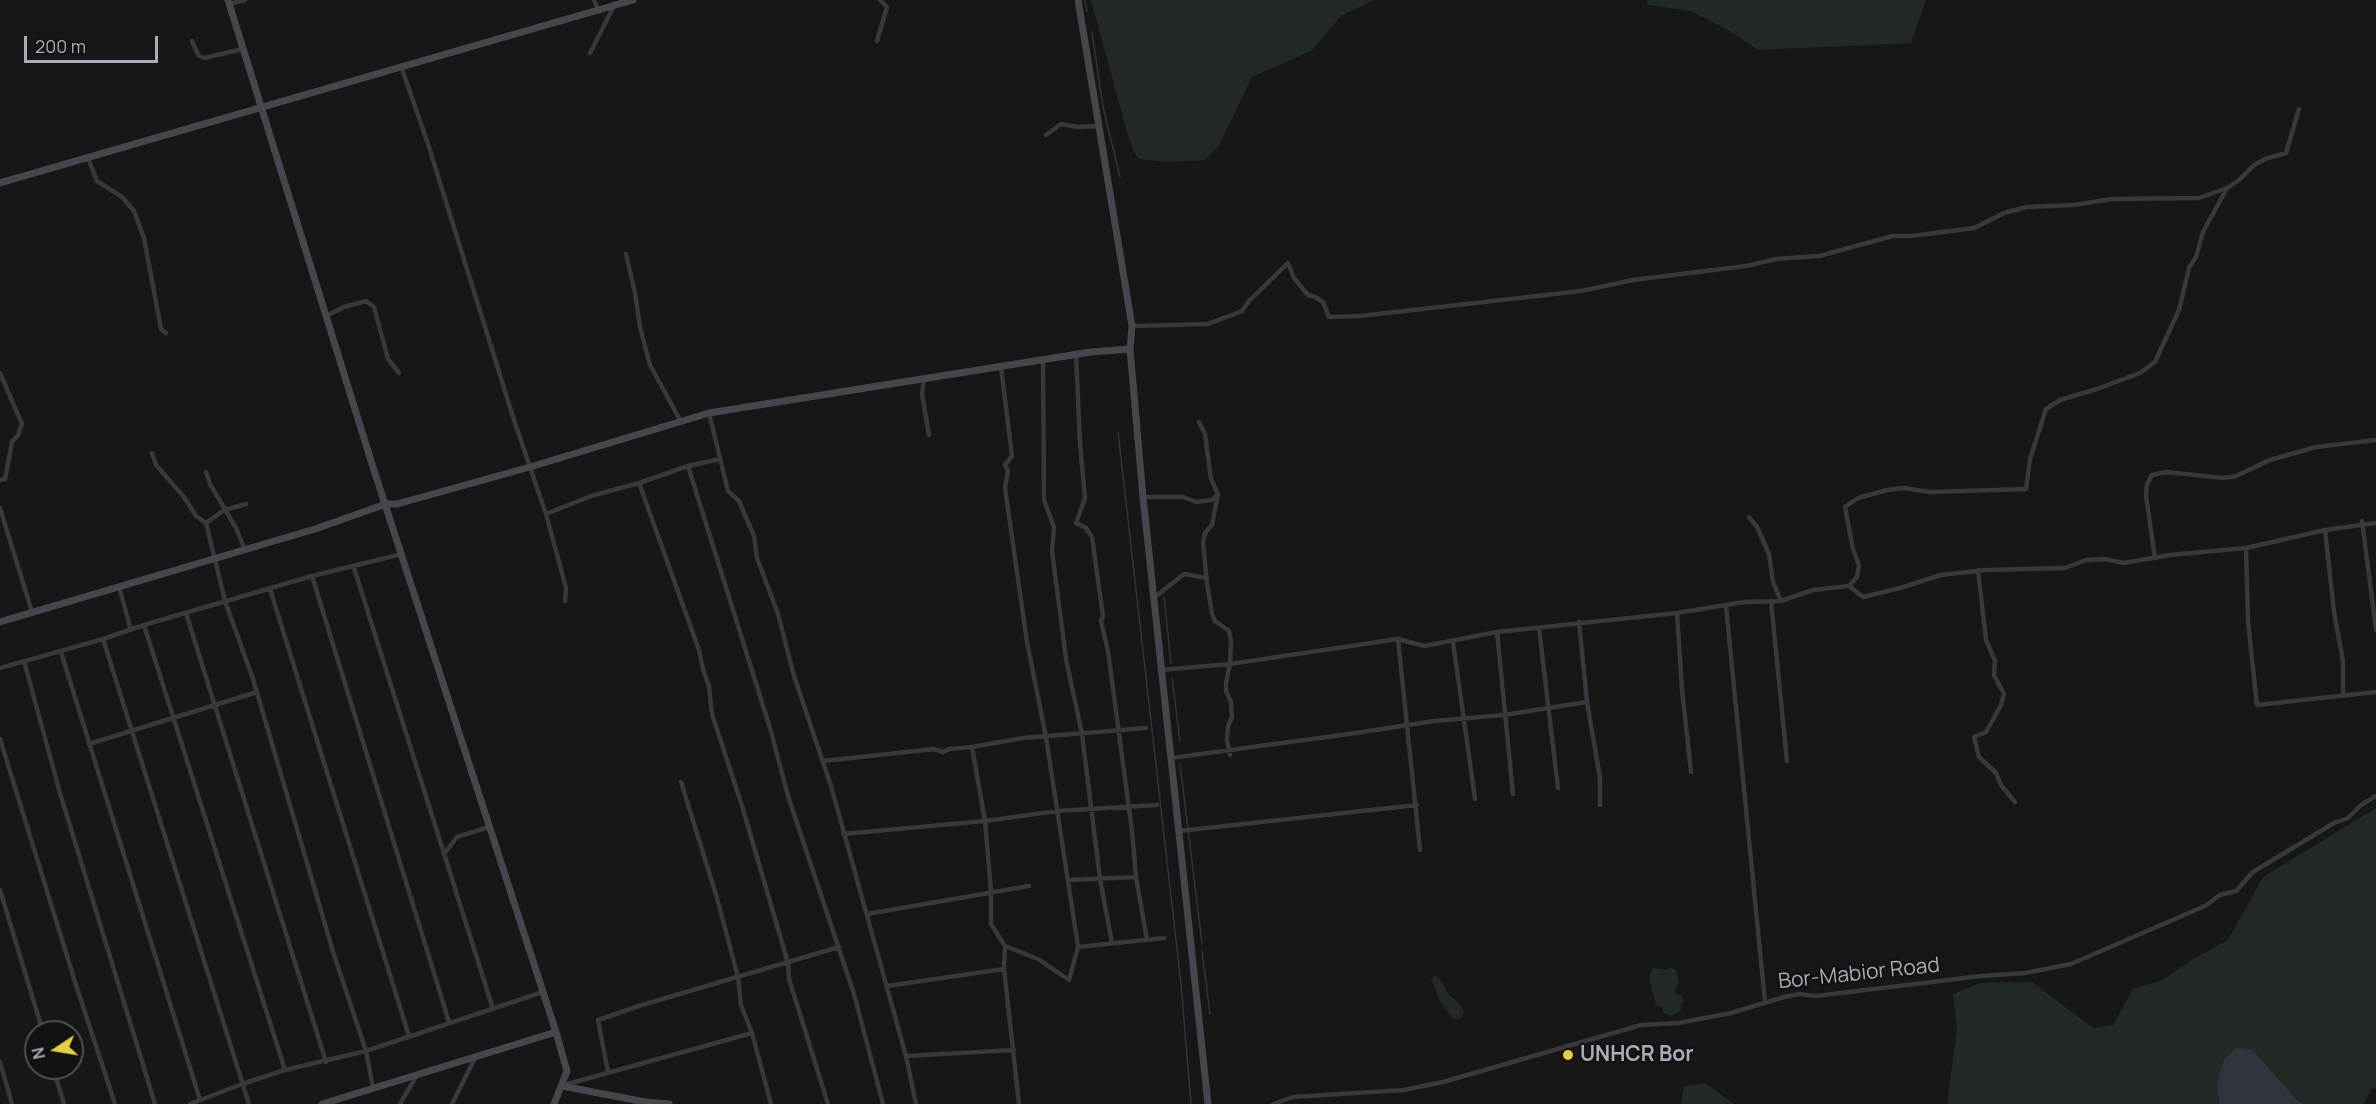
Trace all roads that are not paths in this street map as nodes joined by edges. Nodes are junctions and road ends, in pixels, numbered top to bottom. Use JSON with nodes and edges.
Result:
{"nodes":[{"id":1,"x":245,"y":0,"type":"edge"},
{"id":2,"x":594,"y":0,"type":"edge"},
{"id":3,"x":633,"y":0,"type":"edge"},
{"id":4,"x":880,"y":0,"type":"edge"},
{"id":5,"x":1078,"y":0,"type":"edge"},
{"id":6,"x":229,"y":2,"type":"edge"},
{"id":7,"x":614,"y":6,"type":"junction"},
{"id":8,"x":598,"y":11,"type":"junction"},
{"id":9,"x":192,"y":41,"type":"dead end"},
{"id":10,"x":877,"y":41,"type":"dead end"},
{"id":11,"x":243,"y":49,"type":"junction"},
{"id":12,"x":590,"y":53,"type":"dead end"},
{"id":13,"x":401,"y":66,"type":"junction"},
{"id":14,"x":262,"y":106,"type":"junction"},
{"id":15,"x":2299,"y":109,"type":"dead end"},
{"id":16,"x":1100,"y":126,"type":"junction"},
{"id":17,"x":1046,"y":135,"type":"dead end"},
{"id":18,"x":88,"y":158,"type":"junction"},
{"id":19,"x":0,"y":183,"type":"edge"},
{"id":20,"x":2227,"y":188,"type":"junction"},
{"id":21,"x":626,"y":254,"type":"dead end"},
{"id":22,"x":326,"y":316,"type":"junction"},
{"id":23,"x":1132,"y":326,"type":"junction"},
{"id":24,"x":166,"y":333,"type":"dead end"},
{"id":25,"x":1130,"y":349,"type":"junction"},
{"id":26,"x":1076,"y":354,"type":"junction"},
{"id":27,"x":1043,"y":360,"type":"junction"},
{"id":28,"x":1001,"y":367,"type":"junction"},
{"id":29,"x":0,"y":373,"type":"edge"},
{"id":30,"x":399,"y":373,"type":"dead end"},
{"id":31,"x":924,"y":378,"type":"junction"},
{"id":32,"x":709,"y":413,"type":"junction"},
{"id":33,"x":680,"y":420,"type":"junction"},
{"id":34,"x":1199,"y":422,"type":"dead end"},
{"id":35,"x":929,"y":435,"type":"dead end"},
{"id":36,"x":2376,"y":440,"type":"edge"},
{"id":37,"x":152,"y":453,"type":"dead end"},
{"id":38,"x":720,"y":459,"type":"junction"},
{"id":39,"x":688,"y":466,"type":"junction"},
{"id":40,"x":530,"y":467,"type":"junction"},
{"id":41,"x":206,"y":472,"type":"dead end"},
{"id":42,"x":0,"y":480,"type":"edge"},
{"id":43,"x":639,"y":483,"type":"junction"},
{"id":44,"x":1218,"y":494,"type":"junction"},
{"id":45,"x":1143,"y":497,"type":"junction"},
{"id":46,"x":246,"y":504,"type":"dead end"},
{"id":47,"x":386,"y":504,"type":"junction"},
{"id":48,"x":0,"y":508,"type":"edge"},
{"id":49,"x":224,"y":510,"type":"junction"},
{"id":50,"x":546,"y":514,"type":"junction"},
{"id":51,"x":1749,"y":517,"type":"dead end"},
{"id":52,"x":206,"y":523,"type":"junction"},
{"id":53,"x":2363,"y":523,"type":"junction"},
{"id":54,"x":2376,"y":523,"type":"edge"},
{"id":55,"x":2325,"y":530,"type":"junction"},
{"id":56,"x":2246,"y":548,"type":"junction"},
{"id":57,"x":245,"y":550,"type":"junction"},
{"id":58,"x":402,"y":554,"type":"junction"},
{"id":59,"x":2155,"y":558,"type":"junction"},
{"id":60,"x":216,"y":559,"type":"junction"},
{"id":61,"x":354,"y":567,"type":"junction"},
{"id":62,"x":1978,"y":570,"type":"junction"},
{"id":63,"x":312,"y":576,"type":"junction"},
{"id":64,"x":1207,"y":578,"type":"junction"},
{"id":65,"x":1849,"y":586,"type":"junction"},
{"id":66,"x":119,"y":587,"type":"junction"},
{"id":67,"x":270,"y":589,"type":"junction"},
{"id":68,"x":1155,"y":597,"type":"junction"},
{"id":69,"x":225,"y":601,"type":"junction"},
{"id":70,"x":1771,"y":601,"type":"junction"},
{"id":71,"x":1781,"y":601,"type":"junction"},
{"id":72,"x":565,"y":602,"type":"dead end"},
{"id":73,"x":1726,"y":606,"type":"junction"},
{"id":74,"x":32,"y":612,"type":"junction"},
{"id":75,"x":186,"y":613,"type":"junction"},
{"id":76,"x":1677,"y":613,"type":"junction"},
{"id":77,"x":0,"y":622,"type":"edge"},
{"id":78,"x":1579,"y":622,"type":"junction"},
{"id":79,"x":144,"y":625,"type":"junction"},
{"id":80,"x":1539,"y":628,"type":"junction"},
{"id":81,"x":131,"y":630,"type":"junction"},
{"id":82,"x":2376,"y":630,"type":"edge"},
{"id":83,"x":1497,"y":632,"type":"junction"},
{"id":84,"x":103,"y":639,"type":"junction"},
{"id":85,"x":1398,"y":639,"type":"junction"},
{"id":86,"x":1453,"y":642,"type":"junction"},
{"id":87,"x":61,"y":652,"type":"junction"},
{"id":88,"x":24,"y":661,"type":"junction"},
{"id":89,"x":1230,"y":664,"type":"junction"},
{"id":90,"x":0,"y":668,"type":"edge"},
{"id":91,"x":1161,"y":670,"type":"junction"},
{"id":92,"x":257,"y":692,"type":"junction"},
{"id":93,"x":2376,"y":692,"type":"edge"},
{"id":94,"x":2343,"y":696,"type":"junction"},
{"id":95,"x":1587,"y":702,"type":"junction"},
{"id":96,"x":214,"y":705,"type":"junction"},
{"id":97,"x":1549,"y":707,"type":"junction"},
{"id":98,"x":1504,"y":715,"type":"junction"},
{"id":99,"x":174,"y":717,"type":"junction"},
{"id":100,"x":1462,"y":717,"type":"junction"},
{"id":101,"x":1409,"y":724,"type":"junction"},
{"id":102,"x":1146,"y":728,"type":"dead end"},
{"id":103,"x":133,"y":730,"type":"junction"},
{"id":104,"x":1119,"y":730,"type":"junction"},
{"id":105,"x":1082,"y":734,"type":"junction"},
{"id":106,"x":1046,"y":737,"type":"junction"},
{"id":107,"x":0,"y":740,"type":"edge"},
{"id":108,"x":89,"y":744,"type":"junction"},
{"id":109,"x":972,"y":747,"type":"junction"},
{"id":110,"x":1229,"y":748,"type":"junction"},
{"id":111,"x":1230,"y":755,"type":"dead end"},
{"id":112,"x":1171,"y":758,"type":"junction"},
{"id":113,"x":823,"y":761,"type":"junction"},
{"id":114,"x":1787,"y":761,"type":"dead end"},
{"id":115,"x":1691,"y":772,"type":"dead end"},
{"id":116,"x":681,"y":782,"type":"dead end"},
{"id":117,"x":1558,"y":788,"type":"dead end"},
{"id":118,"x":1513,"y":794,"type":"dead end"},
{"id":119,"x":2376,"y":796,"type":"edge"},
{"id":120,"x":1475,"y":799,"type":"dead end"},
{"id":121,"x":2015,"y":802,"type":"dead end"},
{"id":122,"x":1157,"y":805,"type":"dead end"},
{"id":123,"x":1417,"y":805,"type":"junction"},
{"id":124,"x":1600,"y":805,"type":"dead end"},
{"id":125,"x":1127,"y":806,"type":"junction"},
{"id":126,"x":1090,"y":809,"type":"junction"},
{"id":127,"x":1057,"y":811,"type":"junction"},
{"id":128,"x":985,"y":821,"type":"junction"},
{"id":129,"x":489,"y":827,"type":"junction"},
{"id":130,"x":1179,"y":831,"type":"junction"},
{"id":131,"x":843,"y":834,"type":"junction"},
{"id":132,"x":1420,"y":850,"type":"dead end"},
{"id":133,"x":444,"y":854,"type":"junction"},
{"id":134,"x":1136,"y":877,"type":"junction"},
{"id":135,"x":1068,"y":879,"type":"junction"},
{"id":136,"x":1100,"y":879,"type":"junction"},
{"id":137,"x":1029,"y":886,"type":"dead end"},
{"id":138,"x":0,"y":890,"type":"edge"},
{"id":139,"x":991,"y":891,"type":"junction"},
{"id":140,"x":867,"y":914,"type":"junction"},
{"id":141,"x":1164,"y":938,"type":"dead end"},
{"id":142,"x":1147,"y":940,"type":"junction"},
{"id":143,"x":1112,"y":943,"type":"junction"},
{"id":144,"x":1005,"y":946,"type":"junction"},
{"id":145,"x":839,"y":947,"type":"junction"},
{"id":146,"x":1078,"y":947,"type":"junction"},
{"id":147,"x":788,"y":963,"type":"junction"},
{"id":148,"x":1004,"y":969,"type":"junction"},
{"id":149,"x":738,"y":977,"type":"junction"},
{"id":150,"x":887,"y":986,"type":"junction"},
{"id":151,"x":543,"y":992,"type":"junction"},
{"id":152,"x":1765,"y":1002,"type":"junction"},
{"id":153,"x":493,"y":1009,"type":"junction"},
{"id":154,"x":38,"y":1020,"type":"edge"},
{"id":155,"x":449,"y":1022,"type":"junction"},
{"id":156,"x":556,"y":1032,"type":"junction"},
{"id":157,"x":752,"y":1033,"type":"junction"},
{"id":158,"x":410,"y":1036,"type":"junction"},
{"id":159,"x":1014,"y":1050,"type":"junction"},
{"id":160,"x":366,"y":1051,"type":"junction"},
{"id":161,"x":476,"y":1056,"type":"junction"},
{"id":162,"x":906,"y":1056,"type":"junction"},
{"id":163,"x":0,"y":1062,"type":"edge"},
{"id":164,"x":326,"y":1062,"type":"junction"},
{"id":165,"x":285,"y":1070,"type":"junction"},
{"id":166,"x":608,"y":1072,"type":"junction"},
{"id":167,"x":417,"y":1075,"type":"junction"},
{"id":168,"x":57,"y":1080,"type":"edge"},
{"id":169,"x":242,"y":1084,"type":"junction"},
{"id":170,"x":562,"y":1086,"type":"junction"},
{"id":171,"x":373,"y":1089,"type":"junction"},
{"id":172,"x":200,"y":1100,"type":"junction"},
{"id":173,"x":644,"y":1103,"type":"edge"},
{"id":174,"x":12,"y":1104,"type":"edge"},
{"id":175,"x":64,"y":1104,"type":"edge"},
{"id":176,"x":115,"y":1104,"type":"edge"},
{"id":177,"x":155,"y":1104,"type":"edge"},
{"id":178,"x":190,"y":1104,"type":"edge"},
{"id":179,"x":249,"y":1104,"type":"edge"},
{"id":180,"x":322,"y":1104,"type":"edge"},
{"id":181,"x":400,"y":1104,"type":"edge"},
{"id":182,"x":452,"y":1104,"type":"edge"},
{"id":183,"x":554,"y":1104,"type":"edge"},
{"id":184,"x":669,"y":1104,"type":"edge"},
{"id":185,"x":771,"y":1104,"type":"edge"},
{"id":186,"x":828,"y":1104,"type":"edge"},
{"id":187,"x":883,"y":1104,"type":"edge"},
{"id":188,"x":916,"y":1104,"type":"edge"},
{"id":189,"x":1019,"y":1104,"type":"edge"},
{"id":190,"x":1208,"y":1104,"type":"edge"},
{"id":191,"x":1273,"y":1104,"type":"edge"}],
"edges":[{"from":1,"to":6,"type":"street"},
{"from":2,"to":8,"type":"street"},
{"from":3,"to":7,"type":"street"},
{"from":4,"to":10,"type":"street"},
{"from":5,"to":16,"type":"street"},
{"from":6,"to":11,"type":"street"},
{"from":7,"to":8,"type":"street"},
{"from":7,"to":12,"type":"street"},
{"from":8,"to":13,"type":"street"},
{"from":9,"to":11,"type":"street"},
{"from":11,"to":14,"type":"street"},
{"from":13,"to":14,"type":"street"},
{"from":13,"to":40,"type":"street"},
{"from":14,"to":18,"type":"street"},
{"from":14,"to":22,"type":"street"},
{"from":15,"to":20,"type":"street"},
{"from":16,"to":17,"type":"street"},
{"from":16,"to":23,"type":"street"},
{"from":18,"to":19,"type":"street"},
{"from":18,"to":24,"type":"street"},
{"from":20,"to":23,"type":"street"},
{"from":20,"to":65,"type":"street"},
{"from":21,"to":33,"type":"street"},
{"from":22,"to":30,"type":"street"},
{"from":22,"to":47,"type":"street"},
{"from":23,"to":25,"type":"street"},
{"from":25,"to":26,"type":"street"},
{"from":25,"to":45,"type":"street"},
{"from":26,"to":27,"type":"street"},
{"from":26,"to":104,"type":"street"},
{"from":27,"to":28,"type":"street"},
{"from":27,"to":105,"type":"street"},
{"from":28,"to":31,"type":"street"},
{"from":28,"to":106,"type":"street"},
{"from":29,"to":42,"type":"street"},
{"from":31,"to":32,"type":"street"},
{"from":31,"to":35,"type":"street"},
{"from":32,"to":33,"type":"street"},
{"from":32,"to":38,"type":"street"},
{"from":33,"to":40,"type":"street"},
{"from":34,"to":44,"type":"street"},
{"from":36,"to":59,"type":"street"},
{"from":37,"to":52,"type":"street"},
{"from":38,"to":39,"type":"street"},
{"from":38,"to":113,"type":"street"},
{"from":39,"to":43,"type":"street"},
{"from":39,"to":145,"type":"street"},
{"from":40,"to":47,"type":"street"},
{"from":40,"to":50,"type":"street"},
{"from":41,"to":49,"type":"street"},
{"from":43,"to":50,"type":"street"},
{"from":43,"to":147,"type":"street"},
{"from":44,"to":45,"type":"street"},
{"from":44,"to":64,"type":"street"},
{"from":45,"to":68,"type":"street"},
{"from":46,"to":49,"type":"street"},
{"from":47,"to":57,"type":"street"},
{"from":47,"to":58,"type":"street"},
{"from":48,"to":74,"type":"street"},
{"from":49,"to":52,"type":"street"},
{"from":49,"to":57,"type":"street"},
{"from":50,"to":72,"type":"street"},
{"from":51,"to":71,"type":"street"},
{"from":52,"to":60,"type":"street"},
{"from":53,"to":54,"type":"street"},
{"from":53,"to":55,"type":"street"},
{"from":53,"to":82,"type":"street"},
{"from":55,"to":56,"type":"street"},
{"from":55,"to":94,"type":"street"},
{"from":56,"to":59,"type":"street"},
{"from":56,"to":94,"type":"street"},
{"from":57,"to":60,"type":"street"},
{"from":58,"to":61,"type":"street"},
{"from":58,"to":129,"type":"street"},
{"from":59,"to":62,"type":"street"},
{"from":60,"to":66,"type":"street"},
{"from":60,"to":69,"type":"street"},
{"from":61,"to":63,"type":"street"},
{"from":61,"to":133,"type":"street"},
{"from":62,"to":65,"type":"street"},
{"from":62,"to":121,"type":"street"},
{"from":63,"to":67,"type":"street"},
{"from":63,"to":155,"type":"street"},
{"from":64,"to":68,"type":"street"},
{"from":64,"to":89,"type":"street"},
{"from":65,"to":71,"type":"street"},
{"from":66,"to":74,"type":"street"},
{"from":66,"to":81,"type":"street"},
{"from":67,"to":69,"type":"street"},
{"from":67,"to":158,"type":"street"},
{"from":68,"to":91,"type":"street"},
{"from":69,"to":75,"type":"street"},
{"from":69,"to":92,"type":"street"},
{"from":70,"to":71,"type":"street"},
{"from":70,"to":73,"type":"street"},
{"from":70,"to":114,"type":"street"},
{"from":73,"to":76,"type":"street"},
{"from":73,"to":152,"type":"street"},
{"from":74,"to":77,"type":"street"},
{"from":75,"to":79,"type":"street"},
{"from":75,"to":96,"type":"street"},
{"from":76,"to":78,"type":"street"},
{"from":76,"to":115,"type":"street"},
{"from":78,"to":80,"type":"street"},
{"from":78,"to":95,"type":"street"},
{"from":79,"to":81,"type":"street"},
{"from":79,"to":99,"type":"street"},
{"from":80,"to":83,"type":"street"},
{"from":80,"to":97,"type":"street"},
{"from":81,"to":84,"type":"street"},
{"from":83,"to":86,"type":"street"},
{"from":83,"to":98,"type":"street"},
{"from":84,"to":87,"type":"street"},
{"from":84,"to":103,"type":"street"},
{"from":85,"to":86,"type":"street"},
{"from":85,"to":89,"type":"street"},
{"from":85,"to":101,"type":"street"},
{"from":86,"to":100,"type":"street"},
{"from":87,"to":88,"type":"street"},
{"from":87,"to":108,"type":"street"},
{"from":88,"to":90,"type":"street"},
{"from":88,"to":177,"type":"street"},
{"from":89,"to":91,"type":"street"},
{"from":89,"to":110,"type":"street"},
{"from":91,"to":112,"type":"street"},
{"from":92,"to":96,"type":"street"},
{"from":92,"to":160,"type":"street"},
{"from":93,"to":94,"type":"street"},
{"from":95,"to":97,"type":"street"},
{"from":95,"to":124,"type":"street"},
{"from":96,"to":99,"type":"street"},
{"from":96,"to":164,"type":"street"},
{"from":97,"to":98,"type":"street"},
{"from":97,"to":117,"type":"street"},
{"from":98,"to":100,"type":"street"},
{"from":98,"to":118,"type":"street"},
{"from":99,"to":103,"type":"street"},
{"from":99,"to":165,"type":"street"},
{"from":100,"to":101,"type":"street"},
{"from":100,"to":120,"type":"street"},
{"from":101,"to":110,"type":"street"},
{"from":101,"to":123,"type":"street"},
{"from":102,"to":104,"type":"street"},
{"from":103,"to":108,"type":"street"},
{"from":103,"to":169,"type":"street"},
{"from":104,"to":105,"type":"street"},
{"from":104,"to":125,"type":"street"},
{"from":105,"to":106,"type":"street"},
{"from":105,"to":126,"type":"street"},
{"from":106,"to":109,"type":"street"},
{"from":106,"to":127,"type":"street"},
{"from":107,"to":176,"type":"street"},
{"from":108,"to":172,"type":"street"},
{"from":109,"to":113,"type":"street"},
{"from":109,"to":128,"type":"street"},
{"from":110,"to":111,"type":"street"},
{"from":110,"to":112,"type":"street"},
{"from":112,"to":130,"type":"street"},
{"from":113,"to":131,"type":"street"},
{"from":116,"to":149,"type":"street"},
{"from":119,"to":152,"type":"street","name":"Bor-Mabior Road"},
{"from":122,"to":125,"type":"street"},
{"from":123,"to":130,"type":"street"},
{"from":123,"to":132,"type":"street"},
{"from":125,"to":126,"type":"street"},
{"from":125,"to":134,"type":"street"},
{"from":126,"to":127,"type":"street"},
{"from":126,"to":136,"type":"street"},
{"from":127,"to":128,"type":"street"},
{"from":127,"to":135,"type":"street"},
{"from":128,"to":131,"type":"street"},
{"from":128,"to":139,"type":"street"},
{"from":129,"to":133,"type":"street"},
{"from":129,"to":151,"type":"street"},
{"from":130,"to":190,"type":"street"},
{"from":131,"to":140,"type":"street"},
{"from":133,"to":153,"type":"street"},
{"from":134,"to":136,"type":"street"},
{"from":134,"to":142,"type":"street"},
{"from":135,"to":136,"type":"street"},
{"from":135,"to":146,"type":"street"},
{"from":136,"to":143,"type":"street"},
{"from":137,"to":139,"type":"street"},
{"from":138,"to":154,"type":"street"},
{"from":139,"to":140,"type":"street"},
{"from":139,"to":144,"type":"street"},
{"from":140,"to":150,"type":"street"},
{"from":141,"to":142,"type":"street"},
{"from":142,"to":143,"type":"street"},
{"from":143,"to":146,"type":"street"},
{"from":144,"to":146,"type":"street"},
{"from":144,"to":148,"type":"street"},
{"from":145,"to":147,"type":"street"},
{"from":145,"to":187,"type":"street"},
{"from":147,"to":149,"type":"street"},
{"from":147,"to":186,"type":"street"},
{"from":148,"to":150,"type":"street"},
{"from":148,"to":159,"type":"street"},
{"from":149,"to":157,"type":"street"},
{"from":149,"to":166,"type":"street"},
{"from":150,"to":162,"type":"street"},
{"from":151,"to":153,"type":"street"},
{"from":151,"to":156,"type":"street"},
{"from":152,"to":191,"type":"street","name":"Bor-Mabior Road"},
{"from":153,"to":155,"type":"street"},
{"from":155,"to":158,"type":"street"},
{"from":156,"to":161,"type":"street"},
{"from":156,"to":170,"type":"street"},
{"from":157,"to":166,"type":"street"},
{"from":157,"to":185,"type":"street"},
{"from":158,"to":160,"type":"street"},
{"from":159,"to":162,"type":"street"},
{"from":159,"to":189,"type":"street"},
{"from":160,"to":164,"type":"street"},
{"from":160,"to":171,"type":"street"},
{"from":161,"to":167,"type":"street"},
{"from":161,"to":182,"type":"street"},
{"from":162,"to":188,"type":"street"},
{"from":163,"to":174,"type":"street"},
{"from":164,"to":165,"type":"street"},
{"from":165,"to":169,"type":"street"},
{"from":166,"to":170,"type":"street"},
{"from":167,"to":171,"type":"street"},
{"from":167,"to":181,"type":"street"},
{"from":168,"to":175,"type":"street"},
{"from":169,"to":172,"type":"street"},
{"from":169,"to":179,"type":"street"},
{"from":170,"to":173,"type":"street"},
{"from":170,"to":183,"type":"street"},
{"from":171,"to":180,"type":"street"},
{"from":172,"to":178,"type":"street"},
{"from":173,"to":184,"type":"street"}]}
